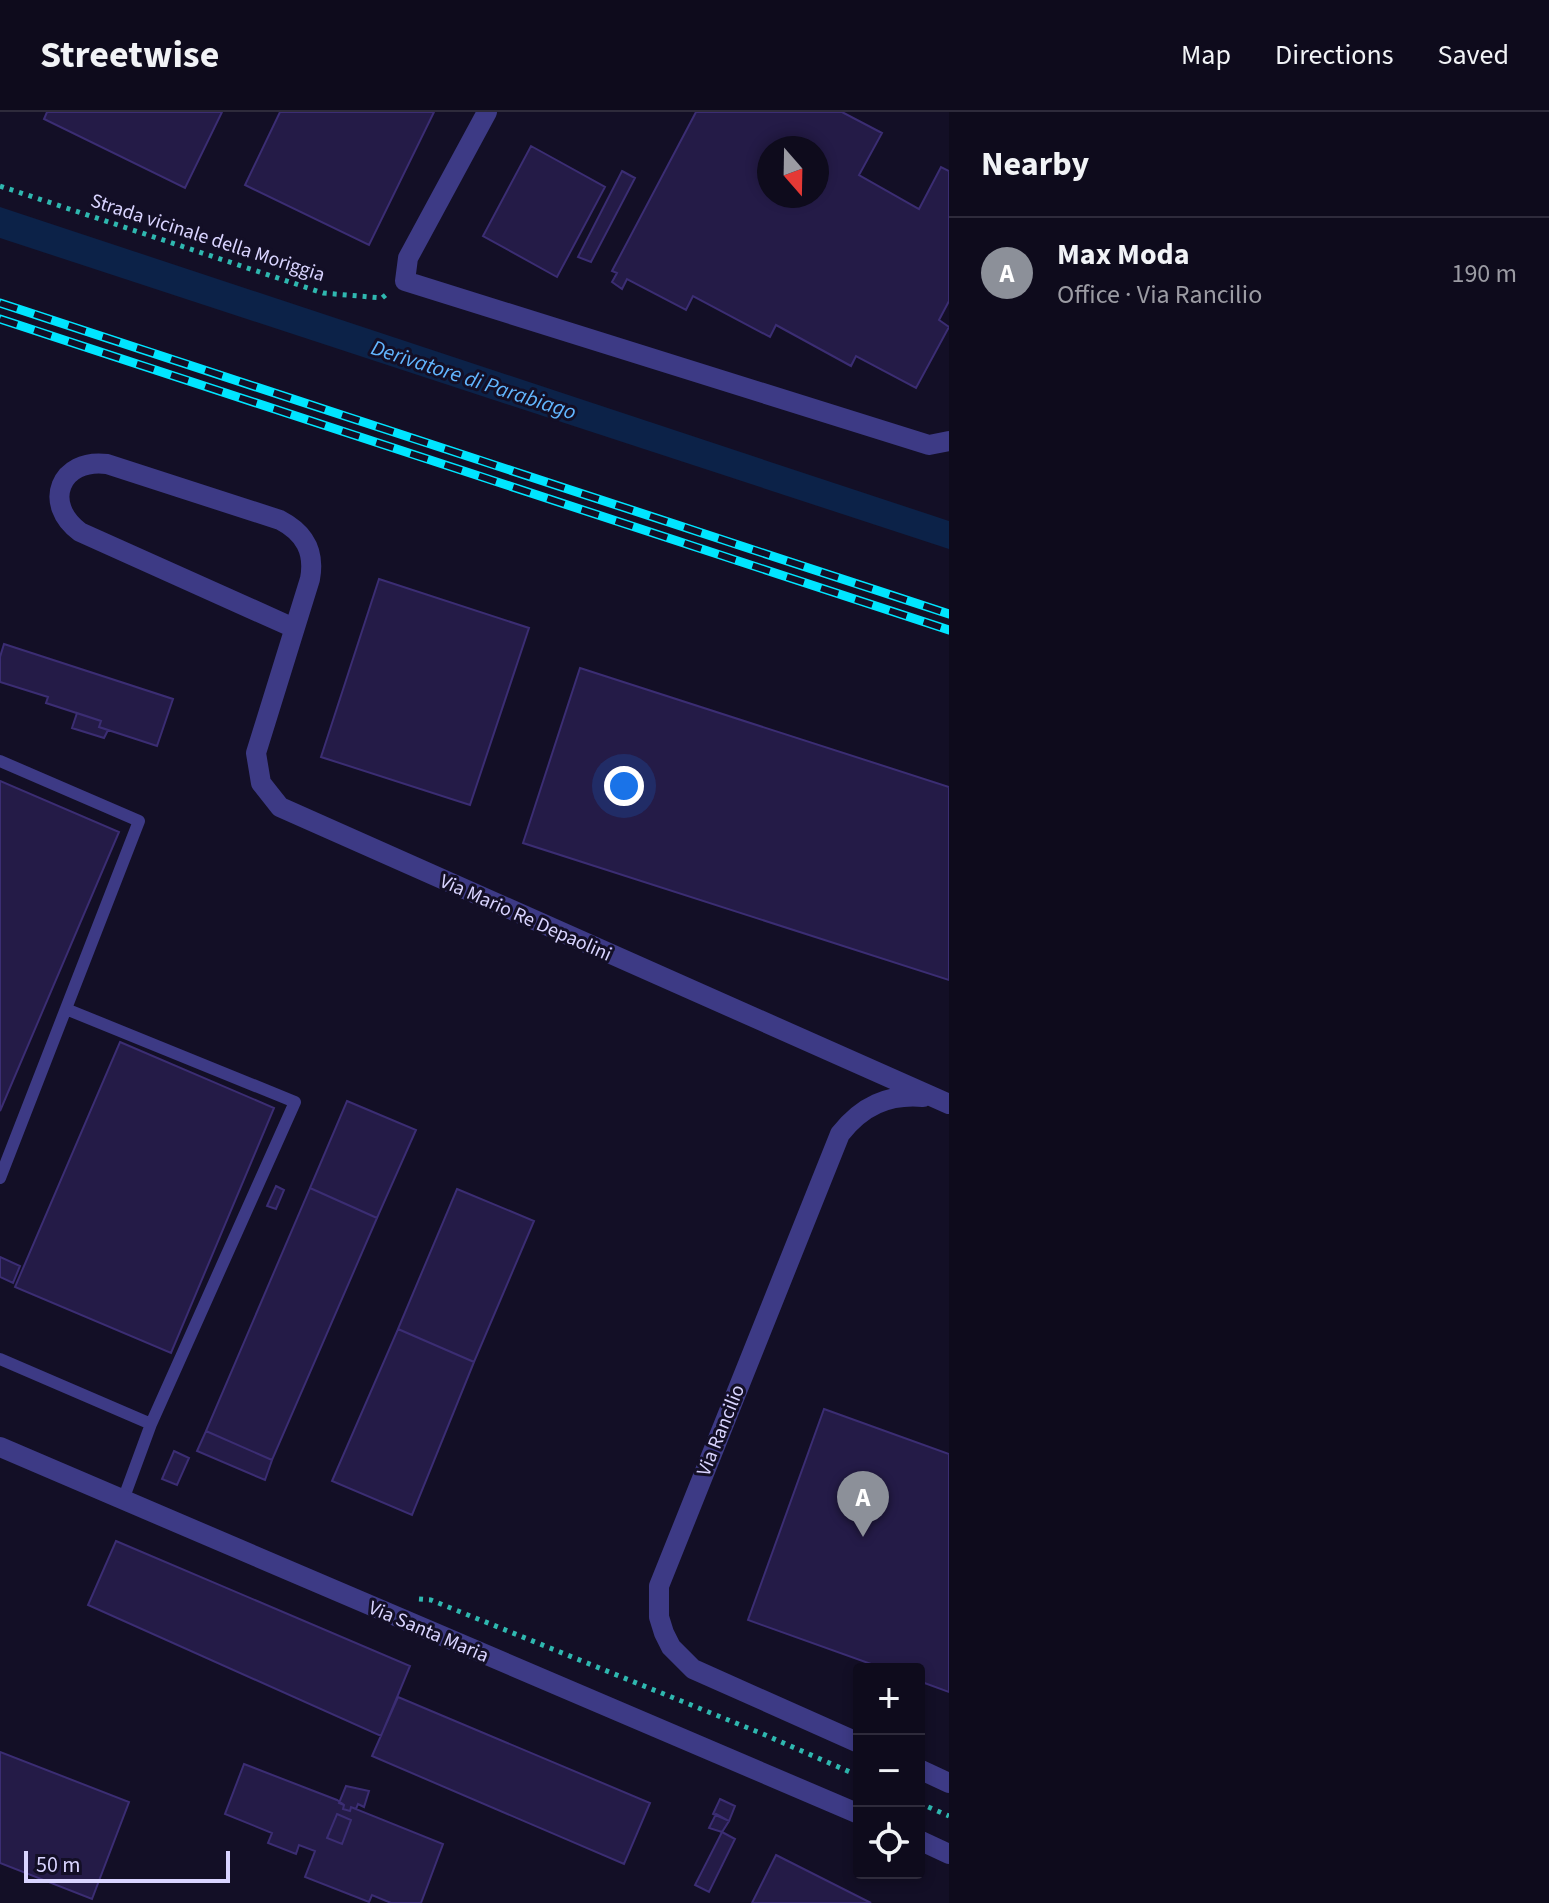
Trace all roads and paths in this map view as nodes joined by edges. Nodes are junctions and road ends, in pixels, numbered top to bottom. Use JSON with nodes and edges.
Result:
{"nodes":[{"id":1,"x":487,"y":112,"type":"edge"},
{"id":2,"x":0,"y":186,"type":"edge"},
{"id":3,"x":405,"y":281,"type":"junction"},
{"id":4,"x":949,"y":441,"type":"edge"},
{"id":5,"x":294,"y":628,"type":"junction"},
{"id":6,"x":0,"y":761,"type":"edge"},
{"id":7,"x":66,"y":1009,"type":"junction"},
{"id":8,"x":949,"y":1104,"type":"edge"},
{"id":9,"x":0,"y":1178,"type":"edge"},
{"id":10,"x":0,"y":1359,"type":"edge"},
{"id":11,"x":151,"y":1424,"type":"junction"},
{"id":12,"x":0,"y":1447,"type":"edge"},
{"id":13,"x":123,"y":1500,"type":"junction"},
{"id":14,"x":386,"y":1613,"type":"junction"},
{"id":15,"x":853,"y":1740,"type":"edge"},
{"id":16,"x":925,"y":1772,"type":"edge"},
{"id":17,"x":853,"y":1773,"type":"edge"},
{"id":18,"x":949,"y":1783,"type":"edge"},
{"id":19,"x":925,"y":1806,"type":"edge"},
{"id":20,"x":853,"y":1811,"type":"edge"},
{"id":21,"x":949,"y":1816,"type":"edge"},
{"id":22,"x":925,"y":1843,"type":"edge"},
{"id":23,"x":949,"y":1854,"type":"edge"}],
"edges":[{"from":1,"to":3,"type":"street"},
{"from":2,"to":3,"type":"path","name":"Strada vicinale della Moriggia"},
{"from":3,"to":4,"type":"street"},
{"from":5,"to":5,"type":"street","name":"Via Mario Re Depaolini"},
{"from":5,"to":8,"type":"street","name":"Via Mario Re Depaolini"},
{"from":6,"to":7,"type":"lane"},
{"from":7,"to":9,"type":"lane"},
{"from":7,"to":11,"type":"lane"},
{"from":8,"to":15,"type":"street","name":"Via Rancilio"},
{"from":10,"to":11,"type":"lane"},
{"from":11,"to":13,"type":"lane"},
{"from":12,"to":13,"type":"street","name":"Via Santa Maria"},
{"from":13,"to":14,"type":"street","name":"Via Santa Maria"},
{"from":14,"to":17,"type":"path"},
{"from":14,"to":20,"type":"street","name":"Via Santa Maria"},
{"from":16,"to":18,"type":"street"},
{"from":19,"to":21,"type":"path"},
{"from":22,"to":23,"type":"street"}]}
